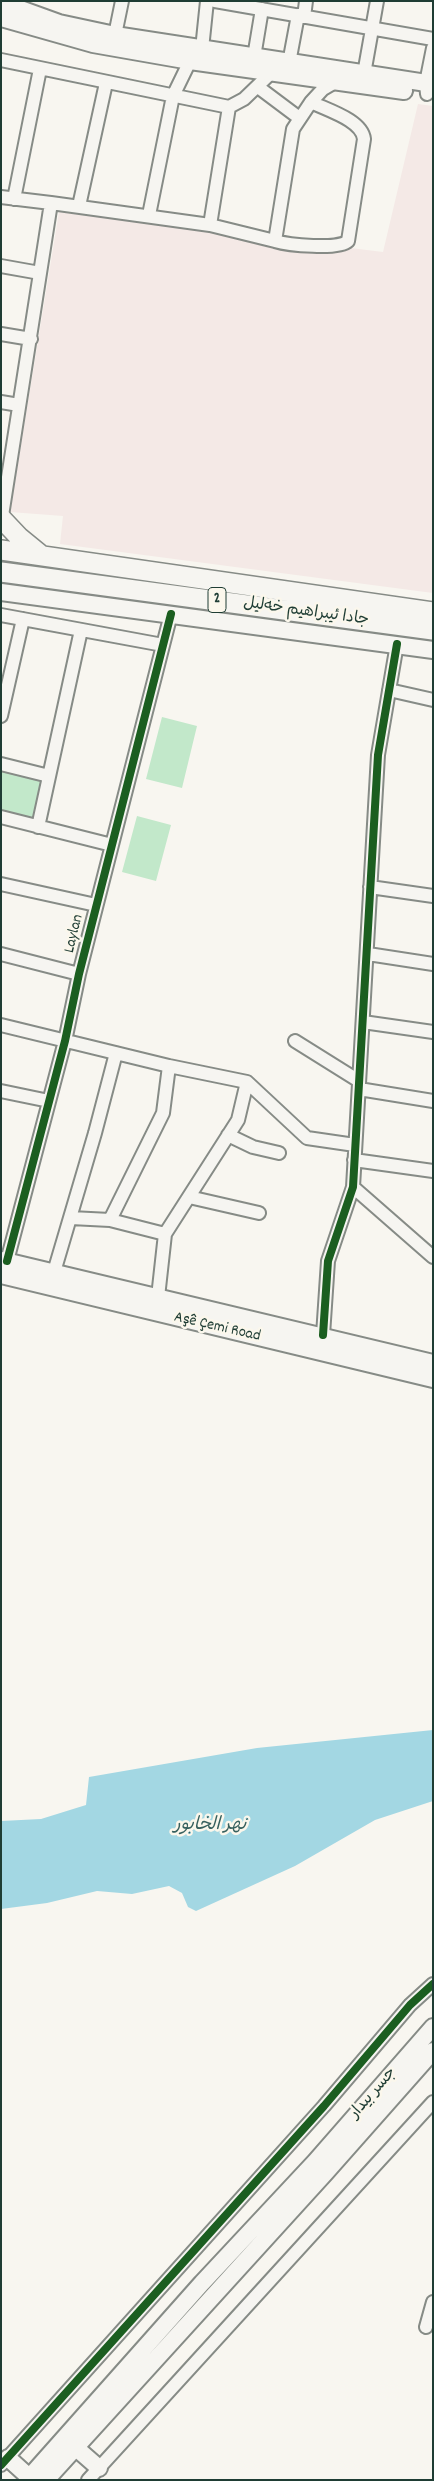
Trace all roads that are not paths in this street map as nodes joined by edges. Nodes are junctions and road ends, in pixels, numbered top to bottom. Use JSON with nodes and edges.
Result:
{"nodes":[{"id":1,"x":122,"y":1,"type":"edge"},
{"id":2,"x":207,"y":1,"type":"edge"},
{"id":3,"x":215,"y":1,"type":"edge"},
{"id":4,"x":306,"y":1,"type":"edge"},
{"id":5,"x":377,"y":1,"type":"edge"},
{"id":6,"x":2,"y":6,"type":"edge"},
{"id":7,"x":262,"y":9,"type":"junction"},
{"id":8,"x":301,"y":16,"type":"junction"},
{"id":9,"x":372,"y":28,"type":"junction"},
{"id":10,"x":115,"y":36,"type":"junction"},
{"id":11,"x":433,"y":39,"type":"edge"},
{"id":12,"x":433,"y":48,"type":"edge"},
{"id":13,"x":202,"y":49,"type":"junction"},
{"id":14,"x":254,"y":57,"type":"junction"},
{"id":15,"x":1,"y":60,"type":"edge"},
{"id":16,"x":190,"y":61,"type":"junction"},
{"id":17,"x":289,"y":63,"type":"junction"},
{"id":18,"x":40,"y":69,"type":"junction"},
{"id":19,"x":272,"y":72,"type":"junction"},
{"id":20,"x":364,"y":74,"type":"junction"},
{"id":21,"x":335,"y":82,"type":"junction"},
{"id":22,"x":106,"y":83,"type":"junction"},
{"id":23,"x":258,"y":87,"type":"junction"},
{"id":24,"x":430,"y":89,"type":"edge"},
{"id":25,"x":173,"y":96,"type":"junction"},
{"id":26,"x":311,"y":102,"type":"junction"},
{"id":27,"x":229,"y":107,"type":"junction"},
{"id":28,"x":298,"y":118,"type":"junction"},
{"id":29,"x":1,"y":197,"type":"edge"},
{"id":30,"x":14,"y":199,"type":"junction"},
{"id":31,"x":50,"y":203,"type":"junction"},
{"id":32,"x":79,"y":206,"type":"junction"},
{"id":33,"x":148,"y":215,"type":"junction"},
{"id":34,"x":210,"y":224,"type":"junction"},
{"id":35,"x":275,"y":241,"type":"junction"},
{"id":36,"x":1,"y":266,"type":"edge"},
{"id":37,"x":40,"y":273,"type":"junction"},
{"id":38,"x":1,"y":334,"type":"edge"},
{"id":39,"x":31,"y":339,"type":"junction"},
{"id":40,"x":1,"y":402,"type":"edge"},
{"id":41,"x":19,"y":405,"type":"junction"},
{"id":42,"x":5,"y":473,"type":"edge"},
{"id":43,"x":2,"y":519,"type":"edge"},
{"id":44,"x":1,"y":550,"type":"edge"},
{"id":45,"x":42,"y":556,"type":"junction"},
{"id":46,"x":1,"y":572,"type":"edge"},
{"id":47,"x":1,"y":592,"type":"edge"},
{"id":48,"x":433,"y":612,"type":"edge"},
{"id":49,"x":171,"y":614,"type":"junction"},
{"id":50,"x":1,"y":616,"type":"edge"},
{"id":51,"x":23,"y":619,"type":"junction"},
{"id":52,"x":81,"y":630,"type":"junction"},
{"id":53,"x":433,"y":630,"type":"edge"},
{"id":54,"x":397,"y":644,"type":"junction"},
{"id":55,"x":163,"y":645,"type":"junction"},
{"id":56,"x":433,"y":650,"type":"edge"},
{"id":57,"x":389,"y":690,"type":"junction"},
{"id":58,"x":433,"y":700,"type":"edge"},
{"id":59,"x":1,"y":716,"type":"edge"},
{"id":60,"x":1,"y":764,"type":"edge"},
{"id":61,"x":49,"y":776,"type":"junction"},
{"id":62,"x":1,"y":817,"type":"edge"},
{"id":63,"x":38,"y":826,"type":"junction"},
{"id":64,"x":112,"y":845,"type":"junction"},
{"id":65,"x":1,"y":884,"type":"edge"},
{"id":66,"x":370,"y":887,"type":"junction"},
{"id":67,"x":433,"y":896,"type":"edge"},
{"id":68,"x":96,"y":905,"type":"junction"},
{"id":69,"x":1,"y":954,"type":"edge"},
{"id":70,"x":368,"y":954,"type":"junction"},
{"id":71,"x":433,"y":964,"type":"edge"},
{"id":72,"x":79,"y":974,"type":"junction"},
{"id":73,"x":363,"y":1022,"type":"junction"},
{"id":74,"x":1,"y":1025,"type":"edge"},
{"id":75,"x":433,"y":1032,"type":"edge"},
{"id":76,"x":65,"y":1041,"type":"junction"},
{"id":77,"x":294,"y":1041,"type":"dead end"},
{"id":78,"x":116,"y":1053,"type":"junction"},
{"id":79,"x":169,"y":1066,"type":"junction"},
{"id":80,"x":247,"y":1082,"type":"junction"},
{"id":81,"x":359,"y":1085,"type":"junction"},
{"id":82,"x":1,"y":1091,"type":"edge"},
{"id":83,"x":50,"y":1101,"type":"junction"},
{"id":84,"x":433,"y":1101,"type":"edge"},
{"id":85,"x":228,"y":1135,"type":"junction"},
{"id":86,"x":355,"y":1145,"type":"junction"},
{"id":87,"x":279,"y":1153,"type":"dead end"},
{"id":88,"x":354,"y":1160,"type":"junction"},
{"id":89,"x":433,"y":1171,"type":"edge"},
{"id":90,"x":353,"y":1186,"type":"junction"},
{"id":91,"x":190,"y":1196,"type":"junction"},
{"id":92,"x":260,"y":1213,"type":"dead end"},
{"id":93,"x":71,"y":1218,"type":"junction"},
{"id":94,"x":110,"y":1220,"type":"junction"},
{"id":95,"x":165,"y":1234,"type":"junction"},
{"id":96,"x":419,"y":1245,"type":"junction"},
{"id":97,"x":433,"y":1246,"type":"edge"},
{"id":98,"x":433,"y":1257,"type":"edge"},
{"id":99,"x":3,"y":1265,"type":"edge"},
{"id":100,"x":54,"y":1272,"type":"junction"},
{"id":101,"x":158,"y":1297,"type":"junction"},
{"id":102,"x":324,"y":1335,"type":"junction"},
{"id":103,"x":433,"y":1363,"type":"edge"},
{"id":104,"x":433,"y":1379,"type":"edge"},
{"id":105,"x":433,"y":1984,"type":"edge"},
{"id":106,"x":433,"y":2027,"type":"edge"},
{"id":107,"x":433,"y":2052,"type":"edge"},
{"id":108,"x":433,"y":2102,"type":"edge"},
{"id":109,"x":321,"y":2167,"type":"junction"},
{"id":110,"x":433,"y":2302,"type":"edge"},
{"id":111,"x":426,"y":2327,"type":"dead end"},
{"id":112,"x":76,"y":2447,"type":"junction"},
{"id":113,"x":5,"y":2462,"type":"edge"},
{"id":114,"x":93,"y":2474,"type":"edge"},
{"id":115,"x":28,"y":2478,"type":"edge"},
{"id":116,"x":46,"y":2480,"type":"edge"}],
"edges":[{"from":1,"to":10,"type":"street"},
{"from":2,"to":13,"type":"street"},
{"from":3,"to":7,"type":"street"},
{"from":4,"to":8,"type":"street"},
{"from":5,"to":9,"type":"street"},
{"from":6,"to":10,"type":"main road"},
{"from":6,"to":16,"type":"main road"},
{"from":7,"to":8,"type":"street"},
{"from":7,"to":14,"type":"street"},
{"from":8,"to":9,"type":"street"},
{"from":8,"to":17,"type":"street"},
{"from":9,"to":11,"type":"street"},
{"from":9,"to":20,"type":"street"},
{"from":10,"to":13,"type":"main road"},
{"from":12,"to":24,"type":"street"},
{"from":13,"to":14,"type":"main road"},
{"from":14,"to":17,"type":"main road"},
{"from":15,"to":18,"type":"street"},
{"from":16,"to":19,"type":"main road"},
{"from":16,"to":25,"type":"street"},
{"from":17,"to":20,"type":"main road"},
{"from":18,"to":22,"type":"street"},
{"from":18,"to":30,"type":"street"},
{"from":19,"to":21,"type":"main road"},
{"from":19,"to":23,"type":"street"},
{"from":20,"to":24,"type":"main road"},
{"from":21,"to":24,"type":"main road"},
{"from":21,"to":26,"type":"street"},
{"from":22,"to":25,"type":"street"},
{"from":22,"to":32,"type":"street"},
{"from":23,"to":27,"type":"street"},
{"from":23,"to":28,"type":"street"},
{"from":25,"to":27,"type":"street"},
{"from":25,"to":33,"type":"street"},
{"from":26,"to":28,"type":"street"},
{"from":26,"to":35,"type":"street"},
{"from":27,"to":34,"type":"street"},
{"from":28,"to":35,"type":"street"},
{"from":29,"to":30,"type":"street"},
{"from":30,"to":31,"type":"street"},
{"from":31,"to":32,"type":"street"},
{"from":31,"to":37,"type":"street"},
{"from":32,"to":33,"type":"street"},
{"from":33,"to":34,"type":"street"},
{"from":34,"to":35,"type":"street"},
{"from":36,"to":37,"type":"street"},
{"from":37,"to":39,"type":"street"},
{"from":38,"to":39,"type":"street"},
{"from":39,"to":41,"type":"street"},
{"from":40,"to":41,"type":"street"},
{"from":41,"to":42,"type":"street"},
{"from":42,"to":43,"type":"street"},
{"from":43,"to":45,"type":"highway"},
{"from":44,"to":45,"type":"highway","name":"جادا ئیبراهیم خەلیل","number":"2"},
{"from":45,"to":48,"type":"highway","name":"جادا ئیبراهیم خەلیل","number":"2"},
{"from":46,"to":53,"type":"highway","name":"جادا ئیبراهیم خەلیل","number":"2"},
{"from":47,"to":49,"type":"main road","name":"جادا ئیبراهیم خەلیل"},
{"from":49,"to":54,"type":"main road","name":"جادا ئیبراهیم خەلیل"},
{"from":49,"to":55,"type":"street","name":"Laylan"},
{"from":50,"to":51,"type":"street"},
{"from":51,"to":52,"type":"street"},
{"from":51,"to":59,"type":"street"},
{"from":52,"to":55,"type":"street"},
{"from":52,"to":61,"type":"street"},
{"from":54,"to":56,"type":"main road","name":"جادا ئیبراهیم خەلیل"},
{"from":54,"to":57,"type":"street"},
{"from":55,"to":64,"type":"street","name":"Laylan"},
{"from":57,"to":58,"type":"street"},
{"from":57,"to":66,"type":"street"},
{"from":60,"to":61,"type":"street"},
{"from":61,"to":63,"type":"street"},
{"from":62,"to":63,"type":"street"},
{"from":63,"to":64,"type":"street"},
{"from":64,"to":68,"type":"street","name":"Laylan"},
{"from":65,"to":68,"type":"street"},
{"from":66,"to":67,"type":"street"},
{"from":66,"to":70,"type":"street"},
{"from":68,"to":72,"type":"street","name":"Laylan"},
{"from":69,"to":72,"type":"street"},
{"from":70,"to":71,"type":"street"},
{"from":70,"to":73,"type":"street"},
{"from":72,"to":76,"type":"street","name":"Laylan"},
{"from":73,"to":75,"type":"street"},
{"from":73,"to":81,"type":"street"},
{"from":74,"to":76,"type":"street"},
{"from":76,"to":78,"type":"street"},
{"from":76,"to":83,"type":"street","name":"Laylan"},
{"from":77,"to":81,"type":"street"},
{"from":78,"to":79,"type":"street"},
{"from":78,"to":93,"type":"street"},
{"from":79,"to":80,"type":"street"},
{"from":79,"to":94,"type":"street"},
{"from":80,"to":85,"type":"street"},
{"from":80,"to":86,"type":"street"},
{"from":81,"to":84,"type":"street"},
{"from":81,"to":86,"type":"street"},
{"from":82,"to":83,"type":"street"},
{"from":83,"to":99,"type":"street","name":"Laylan"},
{"from":85,"to":87,"type":"street"},
{"from":85,"to":91,"type":"street"},
{"from":86,"to":88,"type":"street"},
{"from":88,"to":89,"type":"street"},
{"from":88,"to":90,"type":"street"},
{"from":90,"to":96,"type":"street"},
{"from":90,"to":102,"type":"street"},
{"from":91,"to":92,"type":"street"},
{"from":91,"to":95,"type":"street"},
{"from":93,"to":94,"type":"street"},
{"from":93,"to":100,"type":"street"},
{"from":94,"to":95,"type":"street"},
{"from":95,"to":101,"type":"street"},
{"from":96,"to":97,"type":"street"},
{"from":96,"to":98,"type":"street"},
{"from":99,"to":100,"type":"main road","name":"Aşê Çemi Road"},
{"from":99,"to":104,"type":"main road","name":"Aşê Çemi Road"},
{"from":100,"to":101,"type":"main road","name":"Aşê Çemi Road"},
{"from":101,"to":102,"type":"main road","name":"Aşê Çemi Road"},
{"from":102,"to":103,"type":"main road","name":"Aşê Çemi Road"},
{"from":105,"to":113,"type":"street"},
{"from":106,"to":109,"type":"main road","name":"جسر بيدار"},
{"from":107,"to":109,"type":"main road","name":"جسر بيدار"},
{"from":108,"to":114,"type":"street"},
{"from":109,"to":112,"type":"main road"},
{"from":109,"to":115,"type":"main road"},
{"from":110,"to":111,"type":"street"},
{"from":112,"to":114,"type":"main road"},
{"from":112,"to":116,"type":"main road"},
{"from":113,"to":115,"type":"main road"}]}
